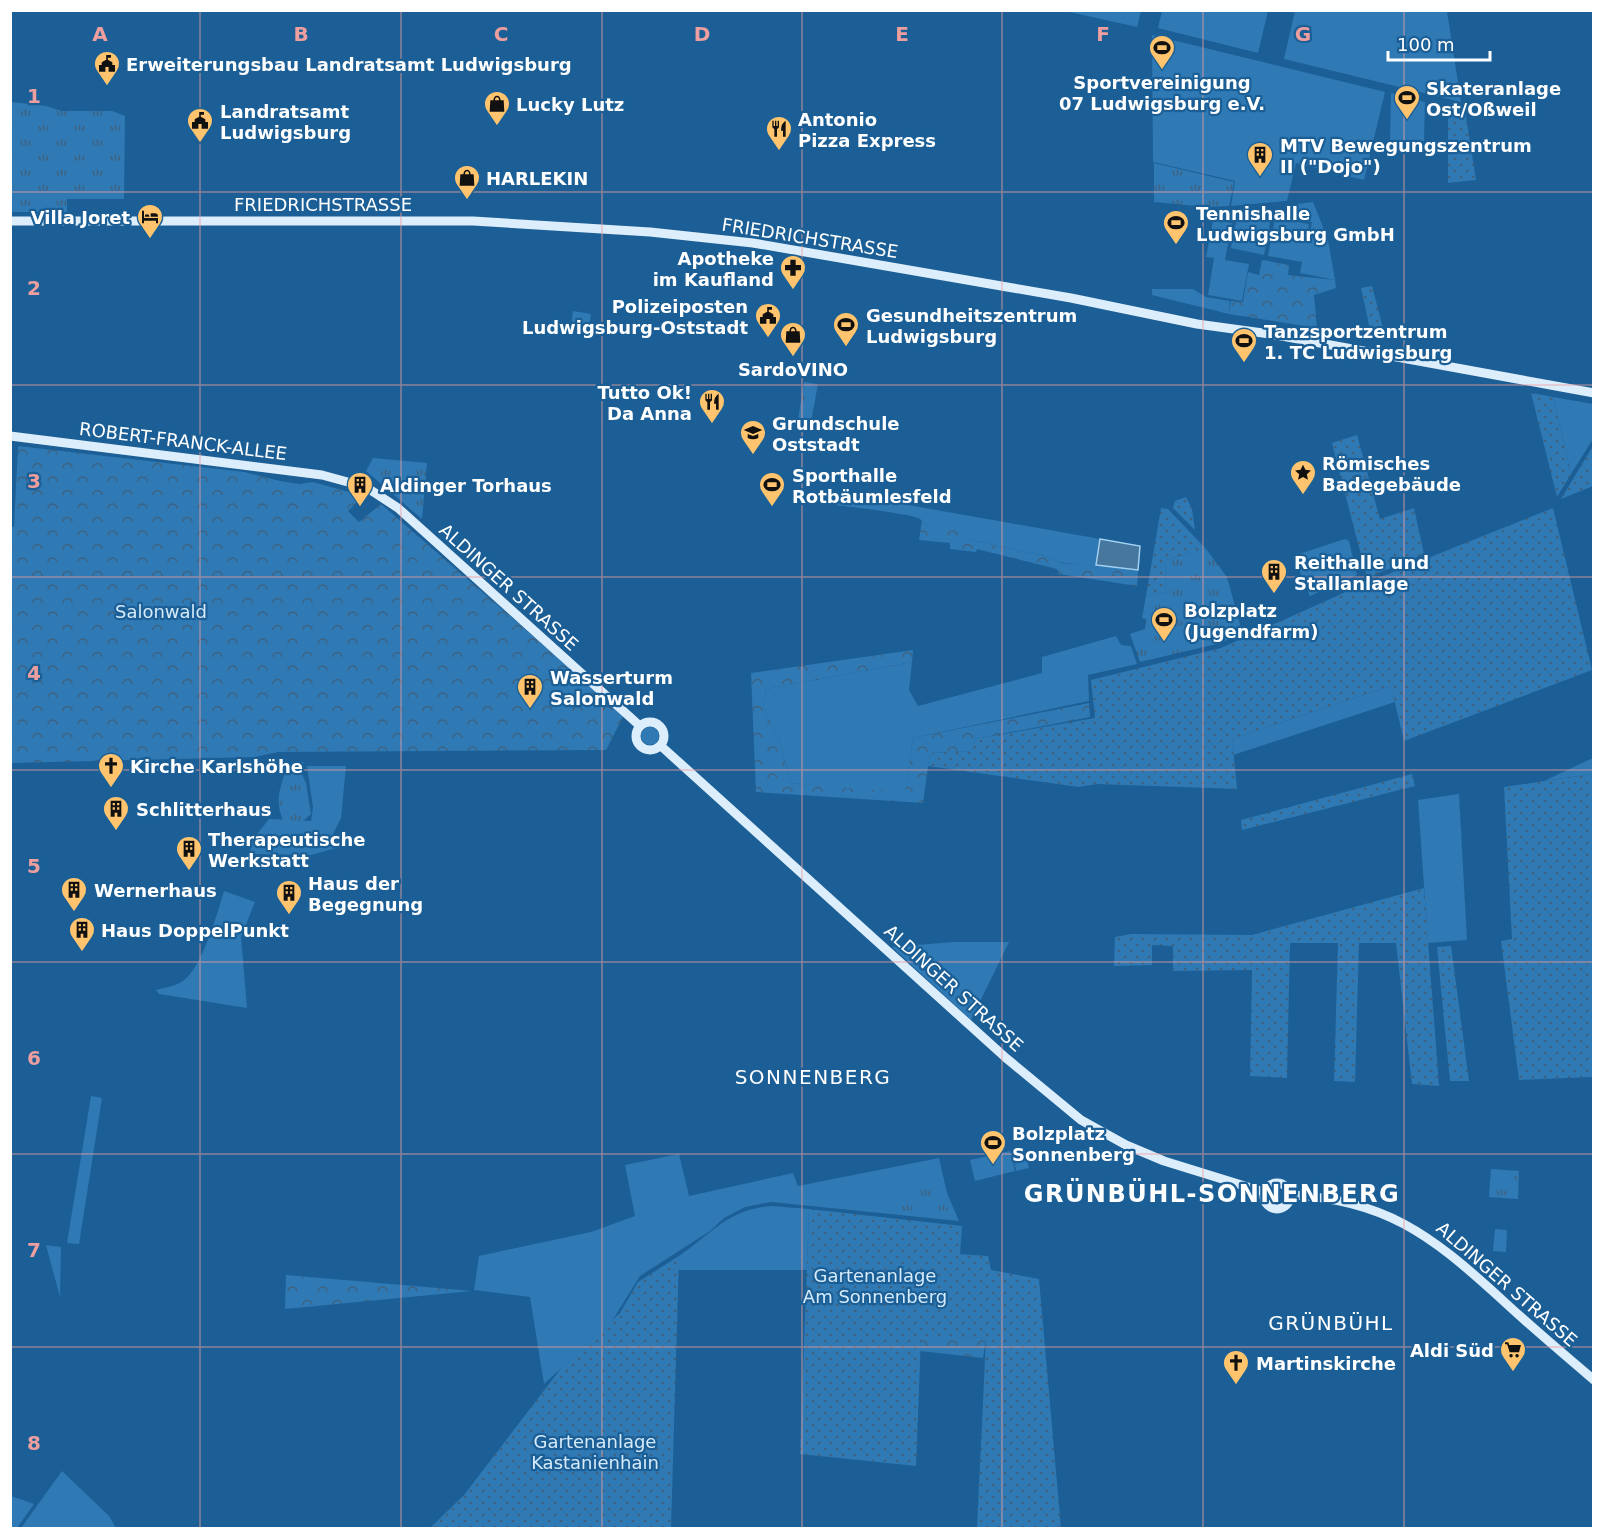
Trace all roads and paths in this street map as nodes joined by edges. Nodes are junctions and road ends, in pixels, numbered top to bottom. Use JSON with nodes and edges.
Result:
{"nodes":[{"id":1,"x":10,"y":221,"type":"edge"},
{"id":2,"x":1593,"y":393,"type":"edge"},
{"id":3,"x":10,"y":436,"type":"edge"},
{"id":4,"x":351,"y":482,"type":"joint"},
{"id":5,"x":640,"y":726,"type":"junction"},
{"id":6,"x":660,"y":746,"type":"junction"},
{"id":7,"x":1264,"y":1192,"type":"junction"},
{"id":8,"x":1290,"y":1195,"type":"junction"},
{"id":9,"x":1593,"y":1380,"type":"edge"}],
"edges":[{"from":1,"to":2,"type":"main road","name":"FRIEDRICHSTRASSE"},
{"from":3,"to":4,"type":"main road","name":"ROBERT-FRANCK-ALLEE"},
{"from":4,"to":5,"type":"main road","name":"ALDINGER STRASSE"},
{"from":5,"to":6,"type":"main road"},
{"from":5,"to":6,"type":"main road"},
{"from":6,"to":7,"type":"main road","name":"ALDINGER STRASSE"},
{"from":7,"to":8,"type":"main road"},
{"from":7,"to":8,"type":"main road"},
{"from":8,"to":9,"type":"main road","name":"ALDINGER STRASSE"}]}
